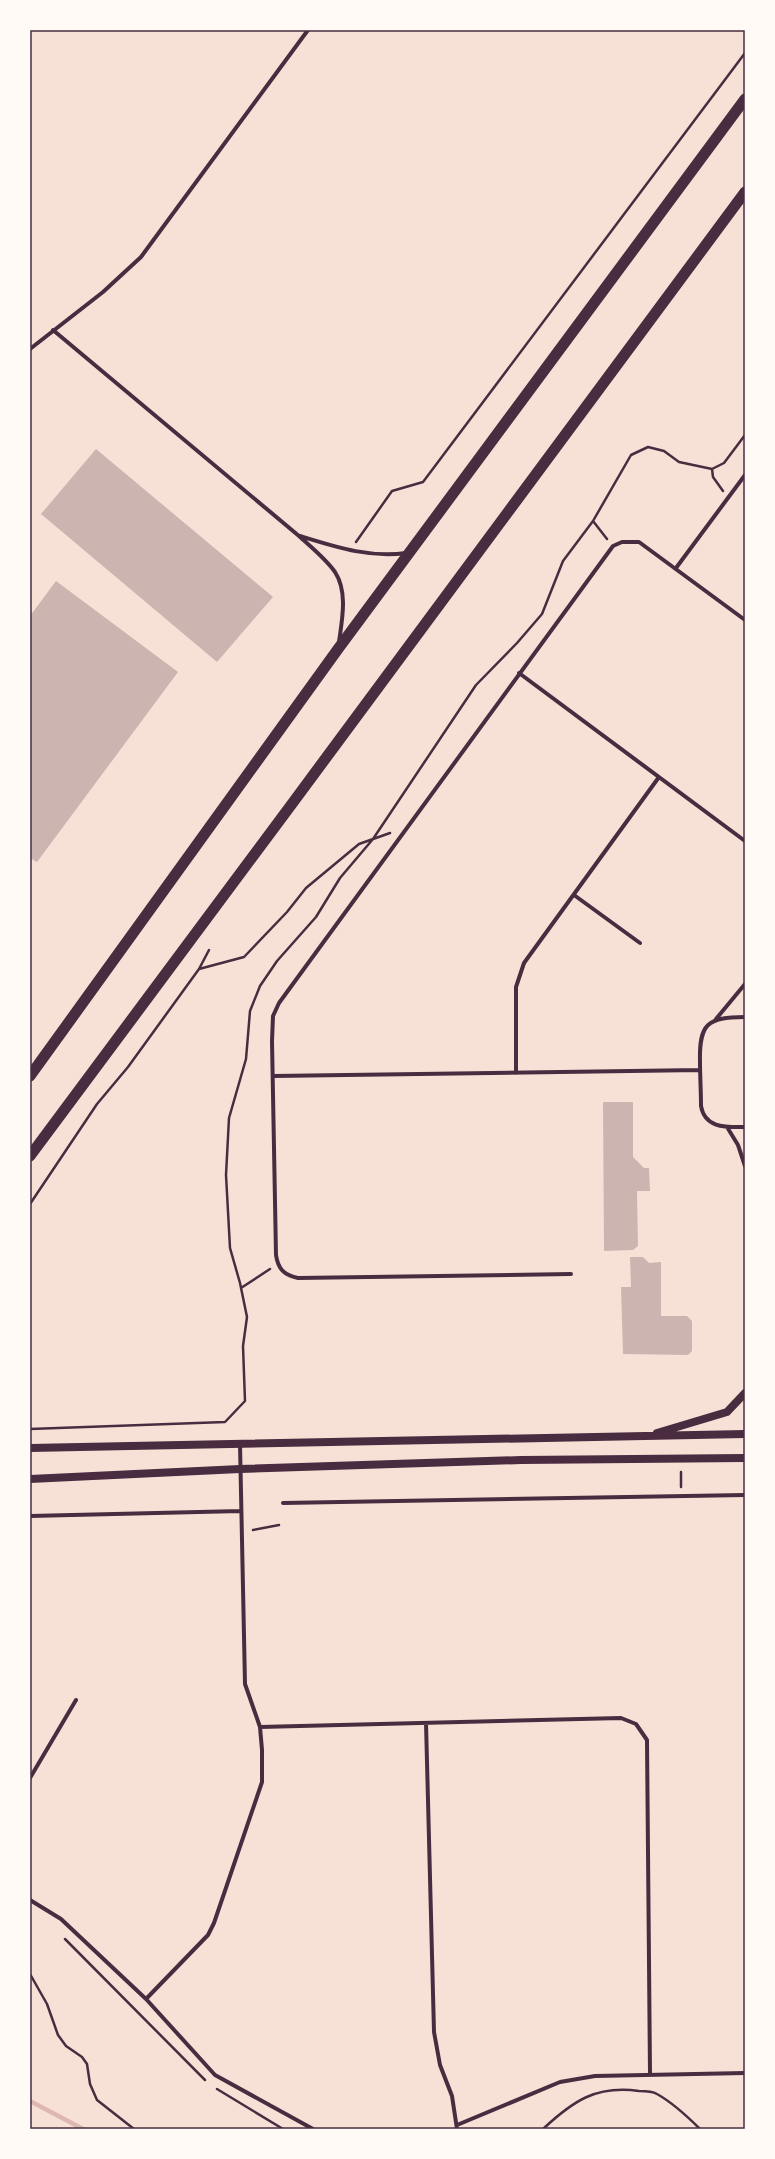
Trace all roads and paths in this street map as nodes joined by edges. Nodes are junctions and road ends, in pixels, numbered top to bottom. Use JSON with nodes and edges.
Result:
{"nodes":[{"id":1,"x":308,"y":30,"type":"edge"},
{"id":2,"x":745,"y":53,"type":"edge"},
{"id":3,"x":745,"y":99,"type":"edge"},
{"id":4,"x":745,"y":192,"type":"edge"},
{"id":5,"x":53,"y":330,"type":"junction"},
{"id":6,"x":30,"y":349,"type":"edge"},
{"id":7,"x":745,"y":435,"type":"edge"},
{"id":8,"x":712,"y":469,"type":"junction"},
{"id":9,"x":745,"y":475,"type":"edge"},
{"id":10,"x":723,"y":491,"type":"dead end"},
{"id":11,"x":594,"y":522,"type":"junction"},
{"id":12,"x":300,"y":536,"type":"junction"},
{"id":13,"x":607,"y":539,"type":"dead end"},
{"id":14,"x":356,"y":542,"type":"dead end"},
{"id":15,"x":408,"y":552,"type":"junction"},
{"id":16,"x":676,"y":568,"type":"junction"},
{"id":17,"x":745,"y":620,"type":"edge"},
{"id":18,"x":338,"y":649,"type":"junction"},
{"id":19,"x":519,"y":673,"type":"junction"},
{"id":20,"x":659,"y":778,"type":"junction"},
{"id":21,"x":407,"y":828,"type":"junction"},
{"id":22,"x":373,"y":839,"type":"junction"},
{"id":23,"x":745,"y":841,"type":"edge"},
{"id":24,"x":574,"y":894,"type":"junction"},
{"id":25,"x":640,"y":943,"type":"dead end"},
{"id":26,"x":209,"y":950,"type":"dead end"},
{"id":27,"x":199,"y":969,"type":"junction"},
{"id":28,"x":745,"y":984,"type":"edge"},
{"id":29,"x":745,"y":1017,"type":"edge"},
{"id":30,"x":714,"y":1021,"type":"junction"},
{"id":31,"x":700,"y":1070,"type":"junction"},
{"id":32,"x":516,"y":1073,"type":"junction"},
{"id":33,"x":30,"y":1076,"type":"edge"},
{"id":34,"x":273,"y":1076,"type":"junction"},
{"id":35,"x":727,"y":1127,"type":"junction"},
{"id":36,"x":745,"y":1127,"type":"edge"},
{"id":37,"x":30,"y":1156,"type":"edge"},
{"id":38,"x":745,"y":1166,"type":"edge"},
{"id":39,"x":30,"y":1204,"type":"edge"},
{"id":40,"x":270,"y":1269,"type":"dead end"},
{"id":41,"x":571,"y":1274,"type":"dead end"},
{"id":42,"x":241,"y":1288,"type":"junction"},
{"id":43,"x":745,"y":1393,"type":"edge"},
{"id":44,"x":30,"y":1429,"type":"edge"},
{"id":45,"x":745,"y":1434,"type":"edge"},
{"id":46,"x":646,"y":1436,"type":"junction"},
{"id":47,"x":240,"y":1444,"type":"junction"},
{"id":48,"x":30,"y":1448,"type":"edge"},
{"id":49,"x":745,"y":1458,"type":"edge"},
{"id":50,"x":240,"y":1469,"type":"junction"},
{"id":51,"x":681,"y":1472,"type":"dead end"},
{"id":52,"x":30,"y":1479,"type":"edge"},
{"id":53,"x":681,"y":1487,"type":"dead end"},
{"id":54,"x":745,"y":1496,"type":"edge"},
{"id":55,"x":283,"y":1503,"type":"dead end"},
{"id":56,"x":241,"y":1511,"type":"junction"},
{"id":57,"x":30,"y":1516,"type":"edge"},
{"id":58,"x":279,"y":1525,"type":"dead end"},
{"id":59,"x":253,"y":1530,"type":"dead end"},
{"id":60,"x":76,"y":1700,"type":"dead end"},
{"id":61,"x":426,"y":1723,"type":"junction"},
{"id":62,"x":260,"y":1728,"type":"junction"},
{"id":63,"x":30,"y":1778,"type":"edge"},
{"id":64,"x":30,"y":1900,"type":"edge"},
{"id":65,"x":62,"y":1936,"type":"dead end"},
{"id":66,"x":30,"y":1974,"type":"edge"},
{"id":67,"x":146,"y":1999,"type":"junction"},
{"id":68,"x":745,"y":2073,"type":"edge"},
{"id":69,"x":650,"y":2074,"type":"junction"},
{"id":70,"x":206,"y":2082,"type":"dead end"},
{"id":71,"x":212,"y":2086,"type":"dead end"},
{"id":72,"x":457,"y":2127,"type":"edge"},
{"id":73,"x":134,"y":2129,"type":"edge"},
{"id":74,"x":282,"y":2129,"type":"edge"},
{"id":75,"x":313,"y":2129,"type":"edge"},
{"id":76,"x":543,"y":2129,"type":"edge"},
{"id":77,"x":700,"y":2129,"type":"edge"}],
"edges":[{"from":1,"to":5,"type":"street"},
{"from":2,"to":14,"type":"path"},
{"from":3,"to":15,"type":"highway"},
{"from":4,"to":37,"type":"highway"},
{"from":5,"to":6,"type":"street"},
{"from":5,"to":12,"type":"street"},
{"from":7,"to":8,"type":"path"},
{"from":8,"to":10,"type":"path"},
{"from":8,"to":11,"type":"path"},
{"from":9,"to":16,"type":"street"},
{"from":11,"to":13,"type":"path"},
{"from":11,"to":22,"type":"path"},
{"from":12,"to":15,"type":"street"},
{"from":12,"to":18,"type":"street"},
{"from":15,"to":18,"type":"highway"},
{"from":16,"to":17,"type":"street"},
{"from":16,"to":19,"type":"street"},
{"from":18,"to":33,"type":"highway"},
{"from":19,"to":20,"type":"street"},
{"from":19,"to":21,"type":"street"},
{"from":20,"to":23,"type":"street"},
{"from":20,"to":24,"type":"street"},
{"from":21,"to":22,"type":"path"},
{"from":21,"to":34,"type":"street"},
{"from":22,"to":27,"type":"path"},
{"from":22,"to":42,"type":"path"},
{"from":24,"to":25,"type":"street"},
{"from":24,"to":32,"type":"street"},
{"from":26,"to":27,"type":"path"},
{"from":27,"to":39,"type":"path"},
{"from":28,"to":30,"type":"street"},
{"from":29,"to":30,"type":"street"},
{"from":30,"to":31,"type":"street"},
{"from":31,"to":32,"type":"street"},
{"from":31,"to":35,"type":"street"},
{"from":32,"to":34,"type":"street"},
{"from":34,"to":41,"type":"street"},
{"from":35,"to":36,"type":"street"},
{"from":35,"to":38,"type":"street"},
{"from":40,"to":42,"type":"path"},
{"from":42,"to":44,"type":"path"},
{"from":43,"to":46,"type":"main road"},
{"from":45,"to":46,"type":"main road"},
{"from":46,"to":47,"type":"main road"},
{"from":47,"to":48,"type":"main road"},
{"from":47,"to":50,"type":"street"},
{"from":49,"to":50,"type":"main road"},
{"from":50,"to":52,"type":"main road"},
{"from":50,"to":56,"type":"street"},
{"from":51,"to":53,"type":"path"},
{"from":54,"to":55,"type":"street"},
{"from":56,"to":57,"type":"street"},
{"from":56,"to":62,"type":"street"},
{"from":58,"to":59,"type":"path"},
{"from":60,"to":63,"type":"street"},
{"from":61,"to":62,"type":"street"},
{"from":61,"to":69,"type":"street"},
{"from":61,"to":72,"type":"street"},
{"from":62,"to":67,"type":"street"},
{"from":64,"to":67,"type":"street"},
{"from":65,"to":70,"type":"path"},
{"from":66,"to":73,"type":"path"},
{"from":67,"to":75,"type":"street"},
{"from":68,"to":69,"type":"street"},
{"from":69,"to":72,"type":"street"},
{"from":71,"to":74,"type":"path"},
{"from":76,"to":77,"type":"path"}]}
